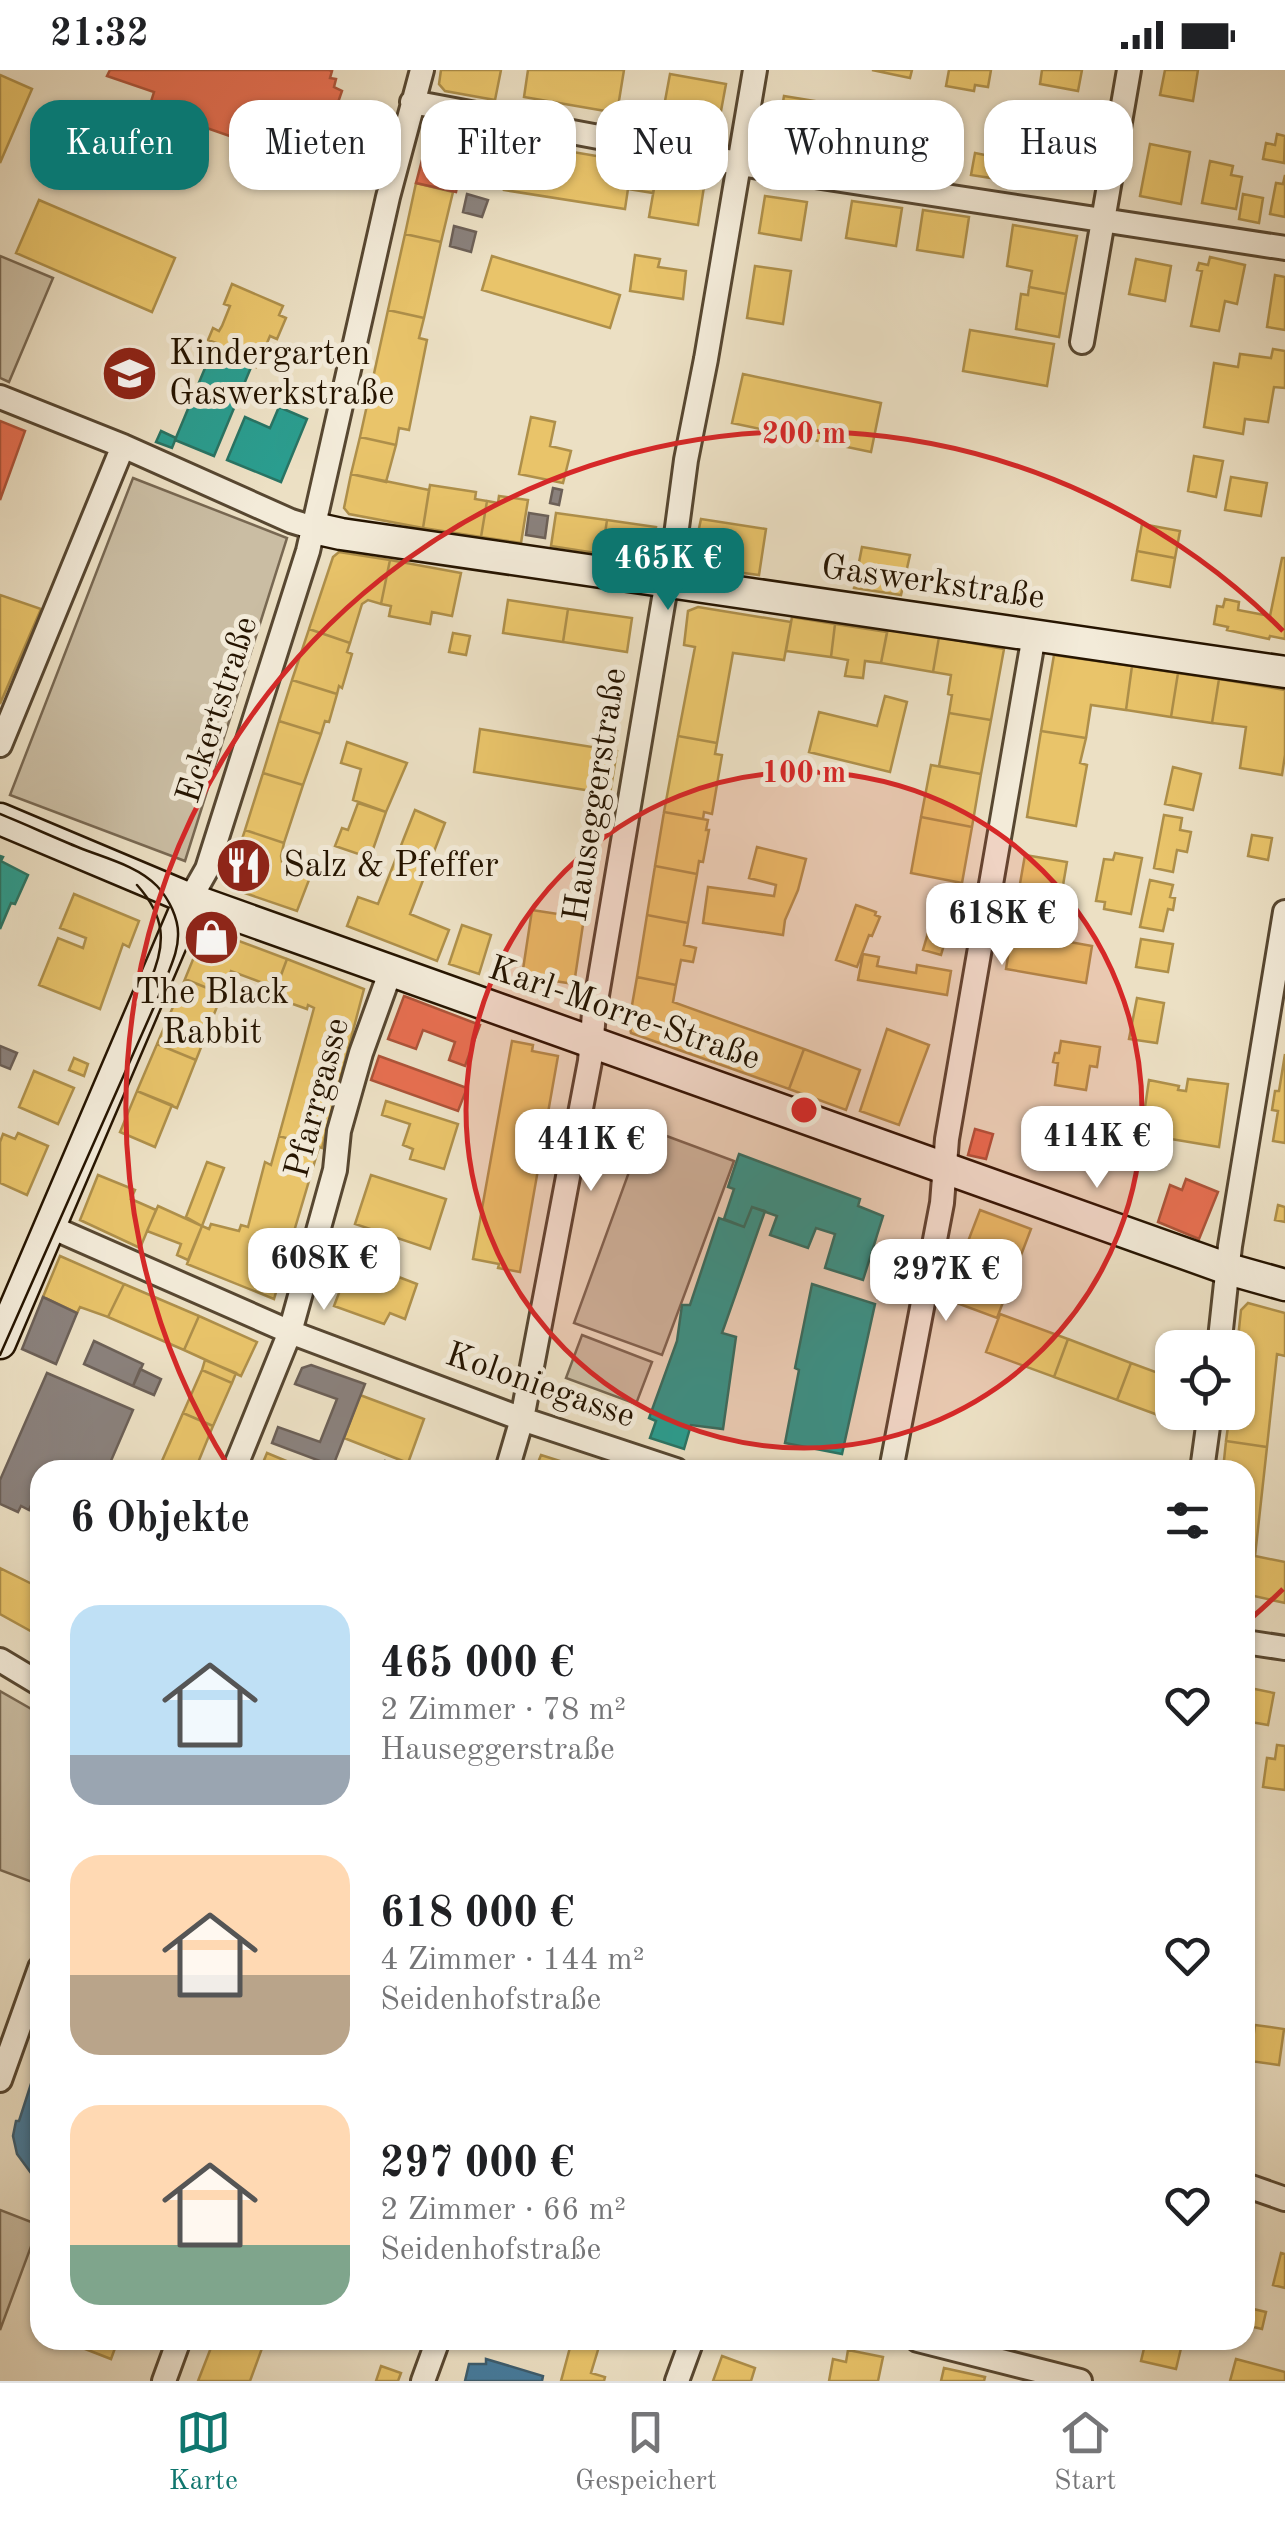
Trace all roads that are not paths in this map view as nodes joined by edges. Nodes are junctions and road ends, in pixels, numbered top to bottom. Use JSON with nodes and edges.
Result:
{"nodes":[{"id":1,"x":755,"y":70,"type":"edge"},
{"id":2,"x":1130,"y":70,"type":"edge"},
{"id":3,"x":417,"y":85,"type":"edge"},
{"id":4,"x":739,"y":164,"type":"junction"},
{"id":5,"x":1103,"y":220,"type":"junction"},
{"id":6,"x":1285,"y":248,"type":"edge"},
{"id":7,"x":1082,"y":342,"type":"dead end"},
{"id":8,"x":0,"y":397,"type":"edge"},
{"id":9,"x":123,"y":446,"type":"junction"},
{"id":10,"x":314,"y":528,"type":"junction"},
{"id":11,"x":668,"y":582,"type":"junction"},
{"id":12,"x":1034,"y":635,"type":"junction"},
{"id":13,"x":1285,"y":672,"type":"edge"},
{"id":14,"x":0,"y":745,"type":"edge"},
{"id":15,"x":0,"y":818,"type":"edge"},
{"id":16,"x":190,"y":900,"type":"junction"},
{"id":17,"x":1285,"y":912,"type":"edge"},
{"id":18,"x":391,"y":970,"type":"junction"},
{"id":19,"x":590,"y":1042,"type":"junction"},
{"id":20,"x":946,"y":1169,"type":"junction"},
{"id":21,"x":51,"y":1227,"type":"junction"},
{"id":22,"x":1228,"y":1269,"type":"junction"},
{"id":23,"x":1285,"y":1285,"type":"edge"},
{"id":24,"x":1221,"y":1330,"type":"edge"},
{"id":25,"x":290,"y":1332,"type":"junction"},
{"id":26,"x":0,"y":1343,"type":"edge"},
{"id":27,"x":522,"y":1419,"type":"junction"},
{"id":28,"x":1208,"y":1430,"type":"edge"},
{"id":29,"x":238,"y":1460,"type":"edge"},
{"id":30,"x":510,"y":1460,"type":"edge"},
{"id":31,"x":646,"y":1460,"type":"edge"},
{"id":32,"x":893,"y":1460,"type":"edge"},
{"id":33,"x":1203,"y":1460,"type":"edge"},
{"id":34,"x":1255,"y":1644,"type":"edge"},
{"id":35,"x":1285,"y":1648,"type":"edge"},
{"id":36,"x":0,"y":1660,"type":"edge"},
{"id":37,"x":30,"y":1678,"type":"edge"},
{"id":38,"x":30,"y":1996,"type":"edge"},
{"id":39,"x":0,"y":2080,"type":"edge"},
{"id":40,"x":1255,"y":2188,"type":"edge"},
{"id":41,"x":1285,"y":2199,"type":"edge"},
{"id":42,"x":176,"y":2350,"type":"edge"},
{"id":43,"x":434,"y":2350,"type":"edge"},
{"id":44,"x":688,"y":2350,"type":"edge"},
{"id":45,"x":958,"y":2350,"type":"edge"},
{"id":46,"x":164,"y":2381,"type":"edge"},
{"id":47,"x":422,"y":2381,"type":"edge"},
{"id":48,"x":677,"y":2381,"type":"edge"},
{"id":49,"x":1080,"y":2381,"type":"edge"}],
"edges":[{"from":1,"to":4,"type":"street","name":"Hauseggerstraße"},
{"from":2,"to":5,"type":"street"},
{"from":3,"to":4,"type":"street"},
{"from":3,"to":10,"type":"street","name":"Eckertstraße"},
{"from":4,"to":5,"type":"street"},
{"from":4,"to":11,"type":"street","name":"Hauseggerstraße"},
{"from":5,"to":6,"type":"street"},
{"from":5,"to":7,"type":"street"},
{"from":8,"to":9,"type":"street","name":"Gaswerkstraße"},
{"from":9,"to":10,"type":"street","name":"Gaswerkstraße"},
{"from":9,"to":14,"type":"street"},
{"from":10,"to":11,"type":"street","name":"Gaswerkstraße"},
{"from":10,"to":16,"type":"street","name":"Eckertstraße"},
{"from":11,"to":12,"type":"street","name":"Gaswerkstraße"},
{"from":11,"to":19,"type":"street","name":"Hauseggerstraße"},
{"from":12,"to":13,"type":"street","name":"Gaswerkstraße"},
{"from":12,"to":20,"type":"street"},
{"from":15,"to":16,"type":"street","name":"Karl-Morre-Straße"},
{"from":16,"to":18,"type":"street","name":"Karl-Morre-Straße"},
{"from":16,"to":21,"type":"street","name":"Eckertstraße"},
{"from":17,"to":22,"type":"street"},
{"from":18,"to":19,"type":"street","name":"Karl-Morre-Straße"},
{"from":18,"to":25,"type":"street","name":"Pfarrgasse"},
{"from":19,"to":20,"type":"street","name":"Karl-Morre-Straße"},
{"from":19,"to":27,"type":"street","name":"Hauseggerstraße"},
{"from":20,"to":22,"type":"street","name":"Karl-Morre-Straße"},
{"from":20,"to":32,"type":"street"},
{"from":21,"to":25,"type":"street","name":"Koloniegasse"},
{"from":21,"to":26,"type":"street","name":"Eckertstraße"},
{"from":22,"to":23,"type":"street","name":"Karl-Morre-Straße"},
{"from":22,"to":24,"type":"street"},
{"from":25,"to":27,"type":"street","name":"Koloniegasse"},
{"from":25,"to":29,"type":"street","name":"Pfarrgasse"},
{"from":27,"to":30,"type":"street","name":"Hauseggerstraße"},
{"from":27,"to":31,"type":"street","name":"Koloniegasse"},
{"from":28,"to":33,"type":"street"},
{"from":34,"to":35,"type":"street"},
{"from":36,"to":37,"type":"street"},
{"from":38,"to":39,"type":"street"},
{"from":40,"to":41,"type":"street"},
{"from":42,"to":46,"type":"street"},
{"from":43,"to":47,"type":"street"},
{"from":44,"to":48,"type":"street"},
{"from":45,"to":49,"type":"street"}]}
